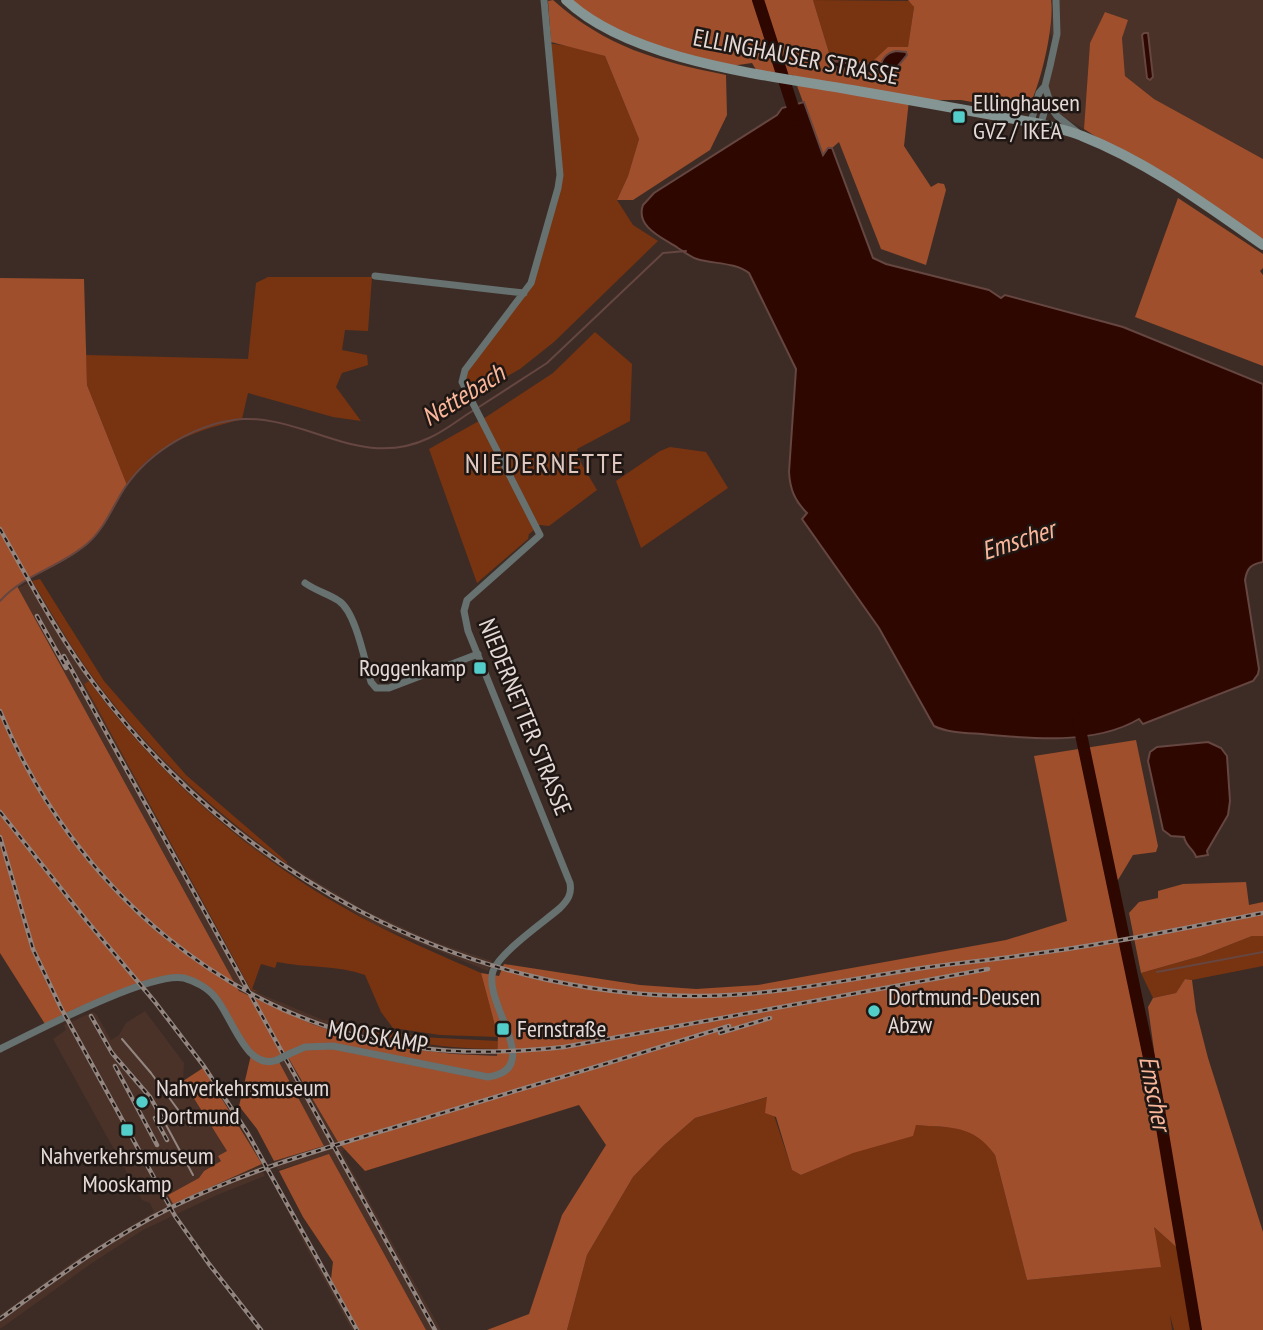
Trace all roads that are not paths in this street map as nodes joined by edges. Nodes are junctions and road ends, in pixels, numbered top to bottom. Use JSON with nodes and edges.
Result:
{"nodes":[{"id":1,"x":544,"y":0,"type":"edge"},
{"id":2,"x":566,"y":0,"type":"edge"},
{"id":3,"x":1056,"y":0,"type":"edge"},
{"id":4,"x":1045,"y":86,"type":"junction"},
{"id":5,"x":1048,"y":96,"type":"junction"},
{"id":6,"x":1036,"y":123,"type":"junction"},
{"id":7,"x":1080,"y":135,"type":"junction"},
{"id":8,"x":1263,"y":244,"type":"edge"},
{"id":9,"x":375,"y":276,"type":"dead end"},
{"id":10,"x":524,"y":293,"type":"junction"},
{"id":11,"x":305,"y":583,"type":"dead end"},
{"id":12,"x":478,"y":654,"type":"junction"},
{"id":13,"x":0,"y":1049,"type":"edge"},
{"id":14,"x":510,"y":1067,"type":"joint"}],
"edges":[{"from":1,"to":10,"type":"street","name":"NIEDERNETTER STRASSE"},
{"from":2,"to":6,"type":"main road","name":"ELLINGHAUSER STRASSE"},
{"from":3,"to":4,"type":"street","name":"ELLINGHAUSER STRASSE"},
{"from":4,"to":5,"type":"street","name":"ELLINGHAUSER STRASSE"},
{"from":4,"to":6,"type":"street","name":"ELLINGHAUSER STRASSE"},
{"from":5,"to":6,"type":"street"},
{"from":5,"to":7,"type":"street","name":"ELLINGHAUSER STRASSE"},
{"from":6,"to":7,"type":"main road","name":"ELLINGHAUSER STRASSE"},
{"from":7,"to":8,"type":"main road","name":"ELLINGHAUSER STRASSE"},
{"from":9,"to":10,"type":"street"},
{"from":10,"to":12,"type":"street","name":"NIEDERNETTER STRASSE"},
{"from":11,"to":12,"type":"street"},
{"from":12,"to":14,"type":"street","name":"NIEDERNETTER STRASSE"},
{"from":13,"to":14,"type":"street","name":"MOOSKAMP","bridge":true}]}
